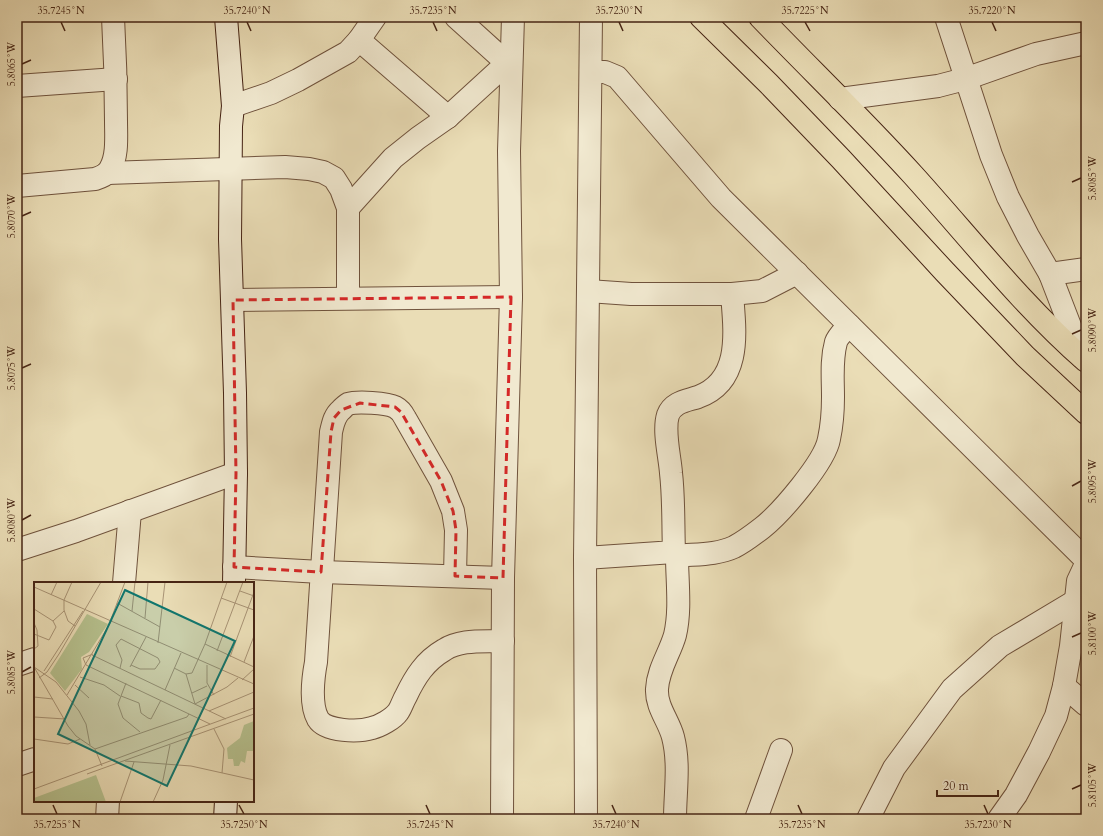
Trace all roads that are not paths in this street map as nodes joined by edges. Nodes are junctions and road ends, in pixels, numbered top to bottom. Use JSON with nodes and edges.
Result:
{"nodes":[{"id":1,"x":113,"y":17,"type":"edge"},
{"id":2,"x":226,"y":17,"type":"edge"},
{"id":3,"x":375,"y":17,"type":"edge"},
{"id":4,"x":456,"y":17,"type":"edge"},
{"id":5,"x":513,"y":17,"type":"edge"},
{"id":6,"x":591,"y":17,"type":"edge"},
{"id":7,"x":701,"y":17,"type":"edge"},
{"id":8,"x":760,"y":17,"type":"edge"},
{"id":9,"x":946,"y":17,"type":"edge"},
{"id":10,"x":359,"y":40,"type":"junction"},
{"id":11,"x":1086,"y":43,"type":"edge"},
{"id":12,"x":509,"y":63,"type":"junction"},
{"id":13,"x":590,"y":72,"type":"junction"},
{"id":14,"x":116,"y":78,"type":"junction"},
{"id":15,"x":965,"y":80,"type":"junction"},
{"id":16,"x":17,"y":86,"type":"edge"},
{"id":17,"x":840,"y":99,"type":"junction"},
{"id":18,"x":232,"y":106,"type":"junction"},
{"id":19,"x":448,"y":117,"type":"junction"},
{"id":20,"x":230,"y":168,"type":"junction"},
{"id":21,"x":108,"y":173,"type":"junction"},
{"id":22,"x":17,"y":186,"type":"edge"},
{"id":23,"x":348,"y":208,"type":"junction"},
{"id":24,"x":1086,"y":269,"type":"edge"},
{"id":25,"x":797,"y":273,"type":"junction"},
{"id":26,"x":1050,"y":274,"type":"junction"},
{"id":27,"x":588,"y":291,"type":"junction"},
{"id":28,"x":732,"y":294,"type":"junction"},
{"id":29,"x":511,"y":296,"type":"junction"},
{"id":30,"x":348,"y":298,"type":"junction"},
{"id":31,"x":233,"y":300,"type":"junction"},
{"id":32,"x":849,"y":325,"type":"junction"},
{"id":33,"x":1084,"y":359,"type":"edge"},
{"id":34,"x":1086,"y":413,"type":"edge"},
{"id":35,"x":236,"y":473,"type":"junction"},
{"id":36,"x":130,"y":511,"type":"junction"},
{"id":37,"x":17,"y":550,"type":"edge"},
{"id":38,"x":675,"y":554,"type":"junction"},
{"id":39,"x":585,"y":558,"type":"junction"},
{"id":40,"x":1086,"y":560,"type":"edge"},
{"id":41,"x":1086,"y":564,"type":"edge"},
{"id":42,"x":321,"y":572,"type":"junction"},
{"id":43,"x":234,"y":575,"type":"edge"},
{"id":44,"x":455,"y":576,"type":"junction"},
{"id":45,"x":503,"y":578,"type":"junction"},
{"id":46,"x":124,"y":582,"type":"edge"},
{"id":47,"x":1077,"y":600,"type":"junction"},
{"id":48,"x":503,"y":641,"type":"junction"},
{"id":49,"x":34,"y":659,"type":"edge"},
{"id":50,"x":17,"y":665,"type":"edge"},
{"id":51,"x":1064,"y":686,"type":"junction"},
{"id":52,"x":1086,"y":705,"type":"edge"},
{"id":53,"x":781,"y":750,"type":"dead end"},
{"id":54,"x":34,"y":759,"type":"edge"},
{"id":55,"x":17,"y":765,"type":"edge"},
{"id":56,"x":108,"y":802,"type":"edge"},
{"id":57,"x":226,"y":802,"type":"edge"},
{"id":58,"x":107,"y":819,"type":"edge"},
{"id":59,"x":225,"y":819,"type":"edge"},
{"id":60,"x":502,"y":819,"type":"edge"},
{"id":61,"x":586,"y":819,"type":"edge"},
{"id":62,"x":675,"y":819,"type":"edge"},
{"id":63,"x":756,"y":819,"type":"edge"},
{"id":64,"x":868,"y":819,"type":"edge"},
{"id":65,"x":999,"y":819,"type":"edge"}],
"edges":[{"from":1,"to":14,"type":"street"},
{"from":2,"to":18,"type":"street"},
{"from":3,"to":10,"type":"street"},
{"from":4,"to":12,"type":"street"},
{"from":5,"to":12,"type":"street"},
{"from":6,"to":13,"type":"street"},
{"from":7,"to":34,"type":"main road"},
{"from":8,"to":17,"type":"main road"},
{"from":9,"to":15,"type":"street"},
{"from":10,"to":18,"type":"street"},
{"from":10,"to":19,"type":"street"},
{"from":11,"to":15,"type":"street"},
{"from":12,"to":19,"type":"street"},
{"from":12,"to":29,"type":"street"},
{"from":13,"to":25,"type":"street"},
{"from":13,"to":27,"type":"street"},
{"from":14,"to":16,"type":"street"},
{"from":14,"to":21,"type":"street"},
{"from":15,"to":17,"type":"street"},
{"from":15,"to":26,"type":"street"},
{"from":17,"to":33,"type":"main road"},
{"from":18,"to":20,"type":"street"},
{"from":19,"to":23,"type":"street"},
{"from":20,"to":21,"type":"street"},
{"from":20,"to":23,"type":"street"},
{"from":20,"to":31,"type":"street"},
{"from":21,"to":22,"type":"street"},
{"from":23,"to":30,"type":"street"},
{"from":24,"to":26,"type":"street"},
{"from":25,"to":28,"type":"street"},
{"from":25,"to":32,"type":"street"},
{"from":26,"to":33,"type":"street"},
{"from":27,"to":28,"type":"street"},
{"from":27,"to":39,"type":"street"},
{"from":28,"to":38,"type":"street"},
{"from":29,"to":30,"type":"street"},
{"from":29,"to":45,"type":"street"},
{"from":30,"to":31,"type":"street"},
{"from":31,"to":35,"type":"street"},
{"from":32,"to":38,"type":"street"},
{"from":32,"to":40,"type":"street"},
{"from":35,"to":36,"type":"street"},
{"from":35,"to":43,"type":"street"},
{"from":36,"to":37,"type":"street"},
{"from":36,"to":46,"type":"street"},
{"from":38,"to":39,"type":"street"},
{"from":38,"to":62,"type":"street"},
{"from":39,"to":61,"type":"street"},
{"from":41,"to":47,"type":"street"},
{"from":42,"to":43,"type":"street"},
{"from":42,"to":44,"type":"street"},
{"from":42,"to":44,"type":"street"},
{"from":42,"to":48,"type":"street"},
{"from":44,"to":45,"type":"street"},
{"from":45,"to":48,"type":"street"},
{"from":47,"to":51,"type":"street"},
{"from":47,"to":64,"type":"street"},
{"from":48,"to":60,"type":"street"},
{"from":49,"to":50,"type":"street"},
{"from":51,"to":52,"type":"street"},
{"from":51,"to":65,"type":"street"},
{"from":53,"to":63,"type":"street"},
{"from":54,"to":55,"type":"street"},
{"from":56,"to":58,"type":"street"},
{"from":57,"to":59,"type":"street"}]}
